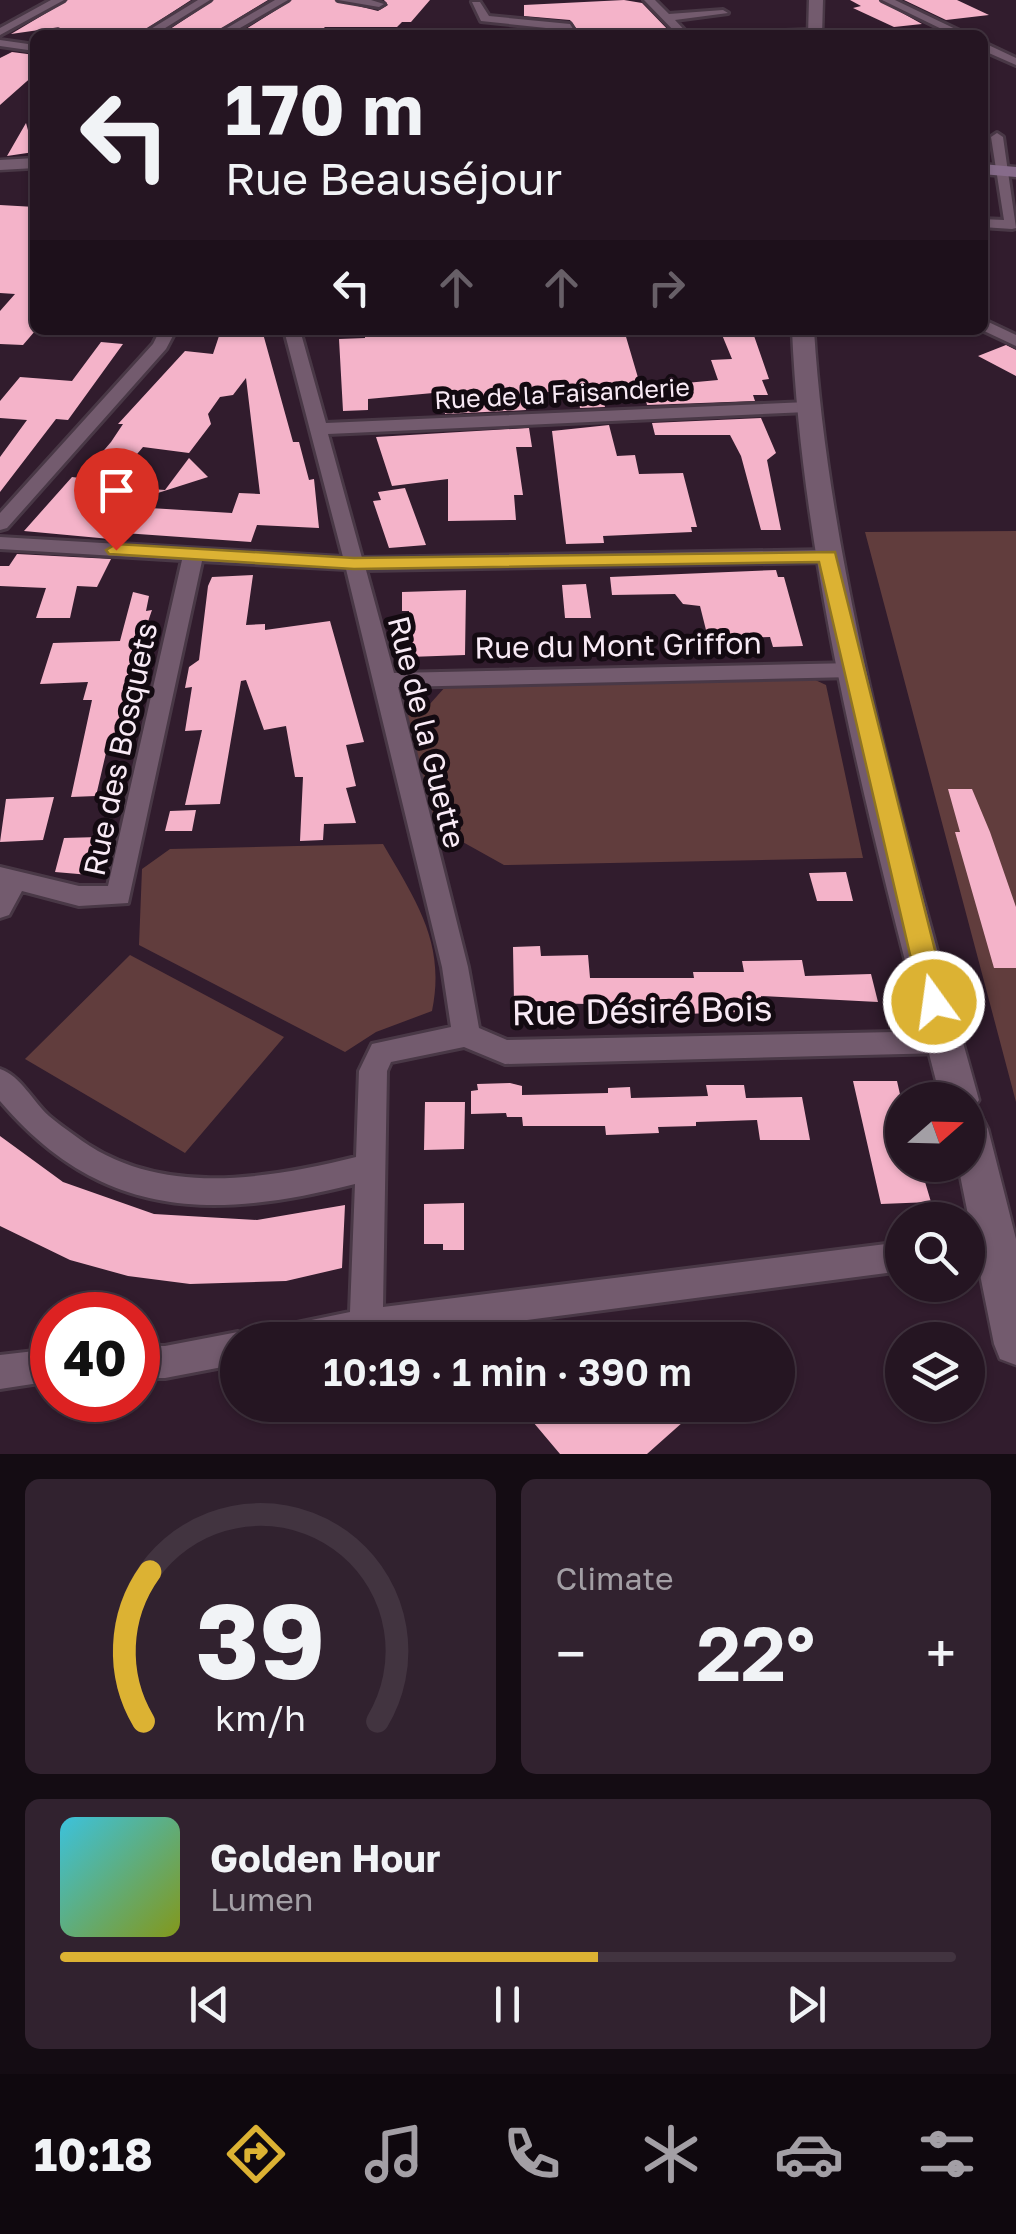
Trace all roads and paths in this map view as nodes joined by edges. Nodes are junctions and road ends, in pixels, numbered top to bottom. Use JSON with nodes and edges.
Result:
{"nodes":[{"id":1,"x":60,"y":0,"type":"edge"},
{"id":2,"x":205,"y":0,"type":"edge"},
{"id":3,"x":282,"y":0,"type":"edge"},
{"id":4,"x":342,"y":0,"type":"edge"},
{"id":5,"x":650,"y":0,"type":"edge"},
{"id":6,"x":816,"y":0,"type":"edge"},
{"id":7,"x":886,"y":0,"type":"edge"},
{"id":8,"x":378,"y":4,"type":"dead end"},
{"id":9,"x":476,"y":4,"type":"dead end"},
{"id":10,"x":724,"y":13,"type":"dead end"},
{"id":11,"x":666,"y":17,"type":"junction"},
{"id":12,"x":154,"y":30,"type":"edge"},
{"id":13,"x":229,"y":30,"type":"edge"},
{"id":14,"x":571,"y":30,"type":"edge"},
{"id":15,"x":679,"y":30,"type":"edge"},
{"id":16,"x":815,"y":30,"type":"edge"},
{"id":17,"x":950,"y":30,"type":"edge"},
{"id":18,"x":0,"y":32,"type":"edge"},
{"id":19,"x":0,"y":44,"type":"edge"},
{"id":20,"x":30,"y":47,"type":"edge"},
{"id":21,"x":988,"y":48,"type":"edge"},
{"id":22,"x":1016,"y":62,"type":"edge"},
{"id":23,"x":990,"y":135,"type":"edge"},
{"id":24,"x":1016,"y":138,"type":"edge"},
{"id":25,"x":30,"y":164,"type":"edge"},
{"id":26,"x":0,"y":165,"type":"edge"},
{"id":27,"x":1000,"y":171,"type":"edge"},
{"id":28,"x":988,"y":224,"type":"edge"},
{"id":29,"x":1012,"y":226,"type":"junction"},
{"id":30,"x":988,"y":232,"type":"edge"},
{"id":31,"x":988,"y":328,"type":"edge"},
{"id":32,"x":166,"y":335,"type":"edge"},
{"id":33,"x":293,"y":335,"type":"edge"},
{"id":34,"x":803,"y":335,"type":"edge"},
{"id":35,"x":1016,"y":341,"type":"edge"},
{"id":36,"x":807,"y":407,"type":"junction"},
{"id":37,"x":319,"y":429,"type":"junction"},
{"id":38,"x":0,"y":524,"type":"edge"},
{"id":39,"x":0,"y":543,"type":"edge"},
{"id":40,"x":193,"y":555,"type":"junction"},
{"id":41,"x":828,"y":556,"type":"junction"},
{"id":42,"x":354,"y":564,"type":"junction"},
{"id":43,"x":854,"y":670,"type":"junction"},
{"id":44,"x":384,"y":680,"type":"junction"},
{"id":45,"x":8,"y":878,"type":"edge"},
{"id":46,"x":0,"y":908,"type":"edge"},
{"id":47,"x":466,"y":1034,"type":"junction"},
{"id":48,"x":944,"y":1042,"type":"junction"},
{"id":49,"x":0,"y":1082,"type":"edge"},
{"id":50,"x":955,"y":1082,"type":"edge"},
{"id":51,"x":370,"y":1167,"type":"junction"},
{"id":52,"x":985,"y":1257,"type":"edge"},
{"id":53,"x":885,"y":1259,"type":"edge"},
{"id":54,"x":366,"y":1322,"type":"edge"},
{"id":55,"x":390,"y":1322,"type":"edge"},
{"id":56,"x":1016,"y":1344,"type":"edge"},
{"id":57,"x":220,"y":1351,"type":"edge"},
{"id":58,"x":160,"y":1362,"type":"edge"},
{"id":59,"x":30,"y":1368,"type":"edge"},
{"id":60,"x":0,"y":1372,"type":"edge"}],
"edges":[{"from":1,"to":18,"type":"street"},
{"from":2,"to":12,"type":"street"},
{"from":3,"to":13,"type":"street"},
{"from":4,"to":8,"type":"street"},
{"from":5,"to":11,"type":"street"},
{"from":6,"to":16,"type":"street"},
{"from":7,"to":17,"type":"street"},
{"from":9,"to":14,"type":"street"},
{"from":10,"to":11,"type":"street"},
{"from":11,"to":15,"type":"street"},
{"from":19,"to":20,"type":"street"},
{"from":21,"to":22,"type":"street"},
{"from":23,"to":24,"type":"street"},
{"from":23,"to":27,"type":"street"},
{"from":25,"to":26,"type":"street"},
{"from":27,"to":29,"type":"street"},
{"from":28,"to":29,"type":"street"},
{"from":29,"to":30,"type":"street"},
{"from":31,"to":35,"type":"street"},
{"from":32,"to":38,"type":"street"},
{"from":33,"to":37,"type":"street","name":"Rue de la Guette"},
{"from":34,"to":36,"type":"street"},
{"from":36,"to":37,"type":"street","name":"Rue de la Faisanderie"},
{"from":36,"to":41,"type":"street"},
{"from":37,"to":42,"type":"street","name":"Rue de la Guette"},
{"from":39,"to":40,"type":"street"},
{"from":40,"to":42,"type":"street"},
{"from":40,"to":45,"type":"street","name":"Rue des Bosquets"},
{"from":41,"to":42,"type":"street"},
{"from":41,"to":43,"type":"street"},
{"from":42,"to":44,"type":"street","name":"Rue de la Guette"},
{"from":43,"to":44,"type":"street","name":"Rue du Mont Griffon"},
{"from":43,"to":48,"type":"street"},
{"from":44,"to":47,"type":"street","name":"Rue de la Guette"},
{"from":45,"to":46,"type":"street"},
{"from":47,"to":48,"type":"street","name":"Rue Désiré Bois"},
{"from":47,"to":51,"type":"street"},
{"from":48,"to":50,"type":"street"},
{"from":49,"to":51,"type":"street"},
{"from":51,"to":54,"type":"street"},
{"from":52,"to":56,"type":"street"},
{"from":53,"to":55,"type":"street"},
{"from":57,"to":58,"type":"street"},
{"from":59,"to":60,"type":"street"}]}
